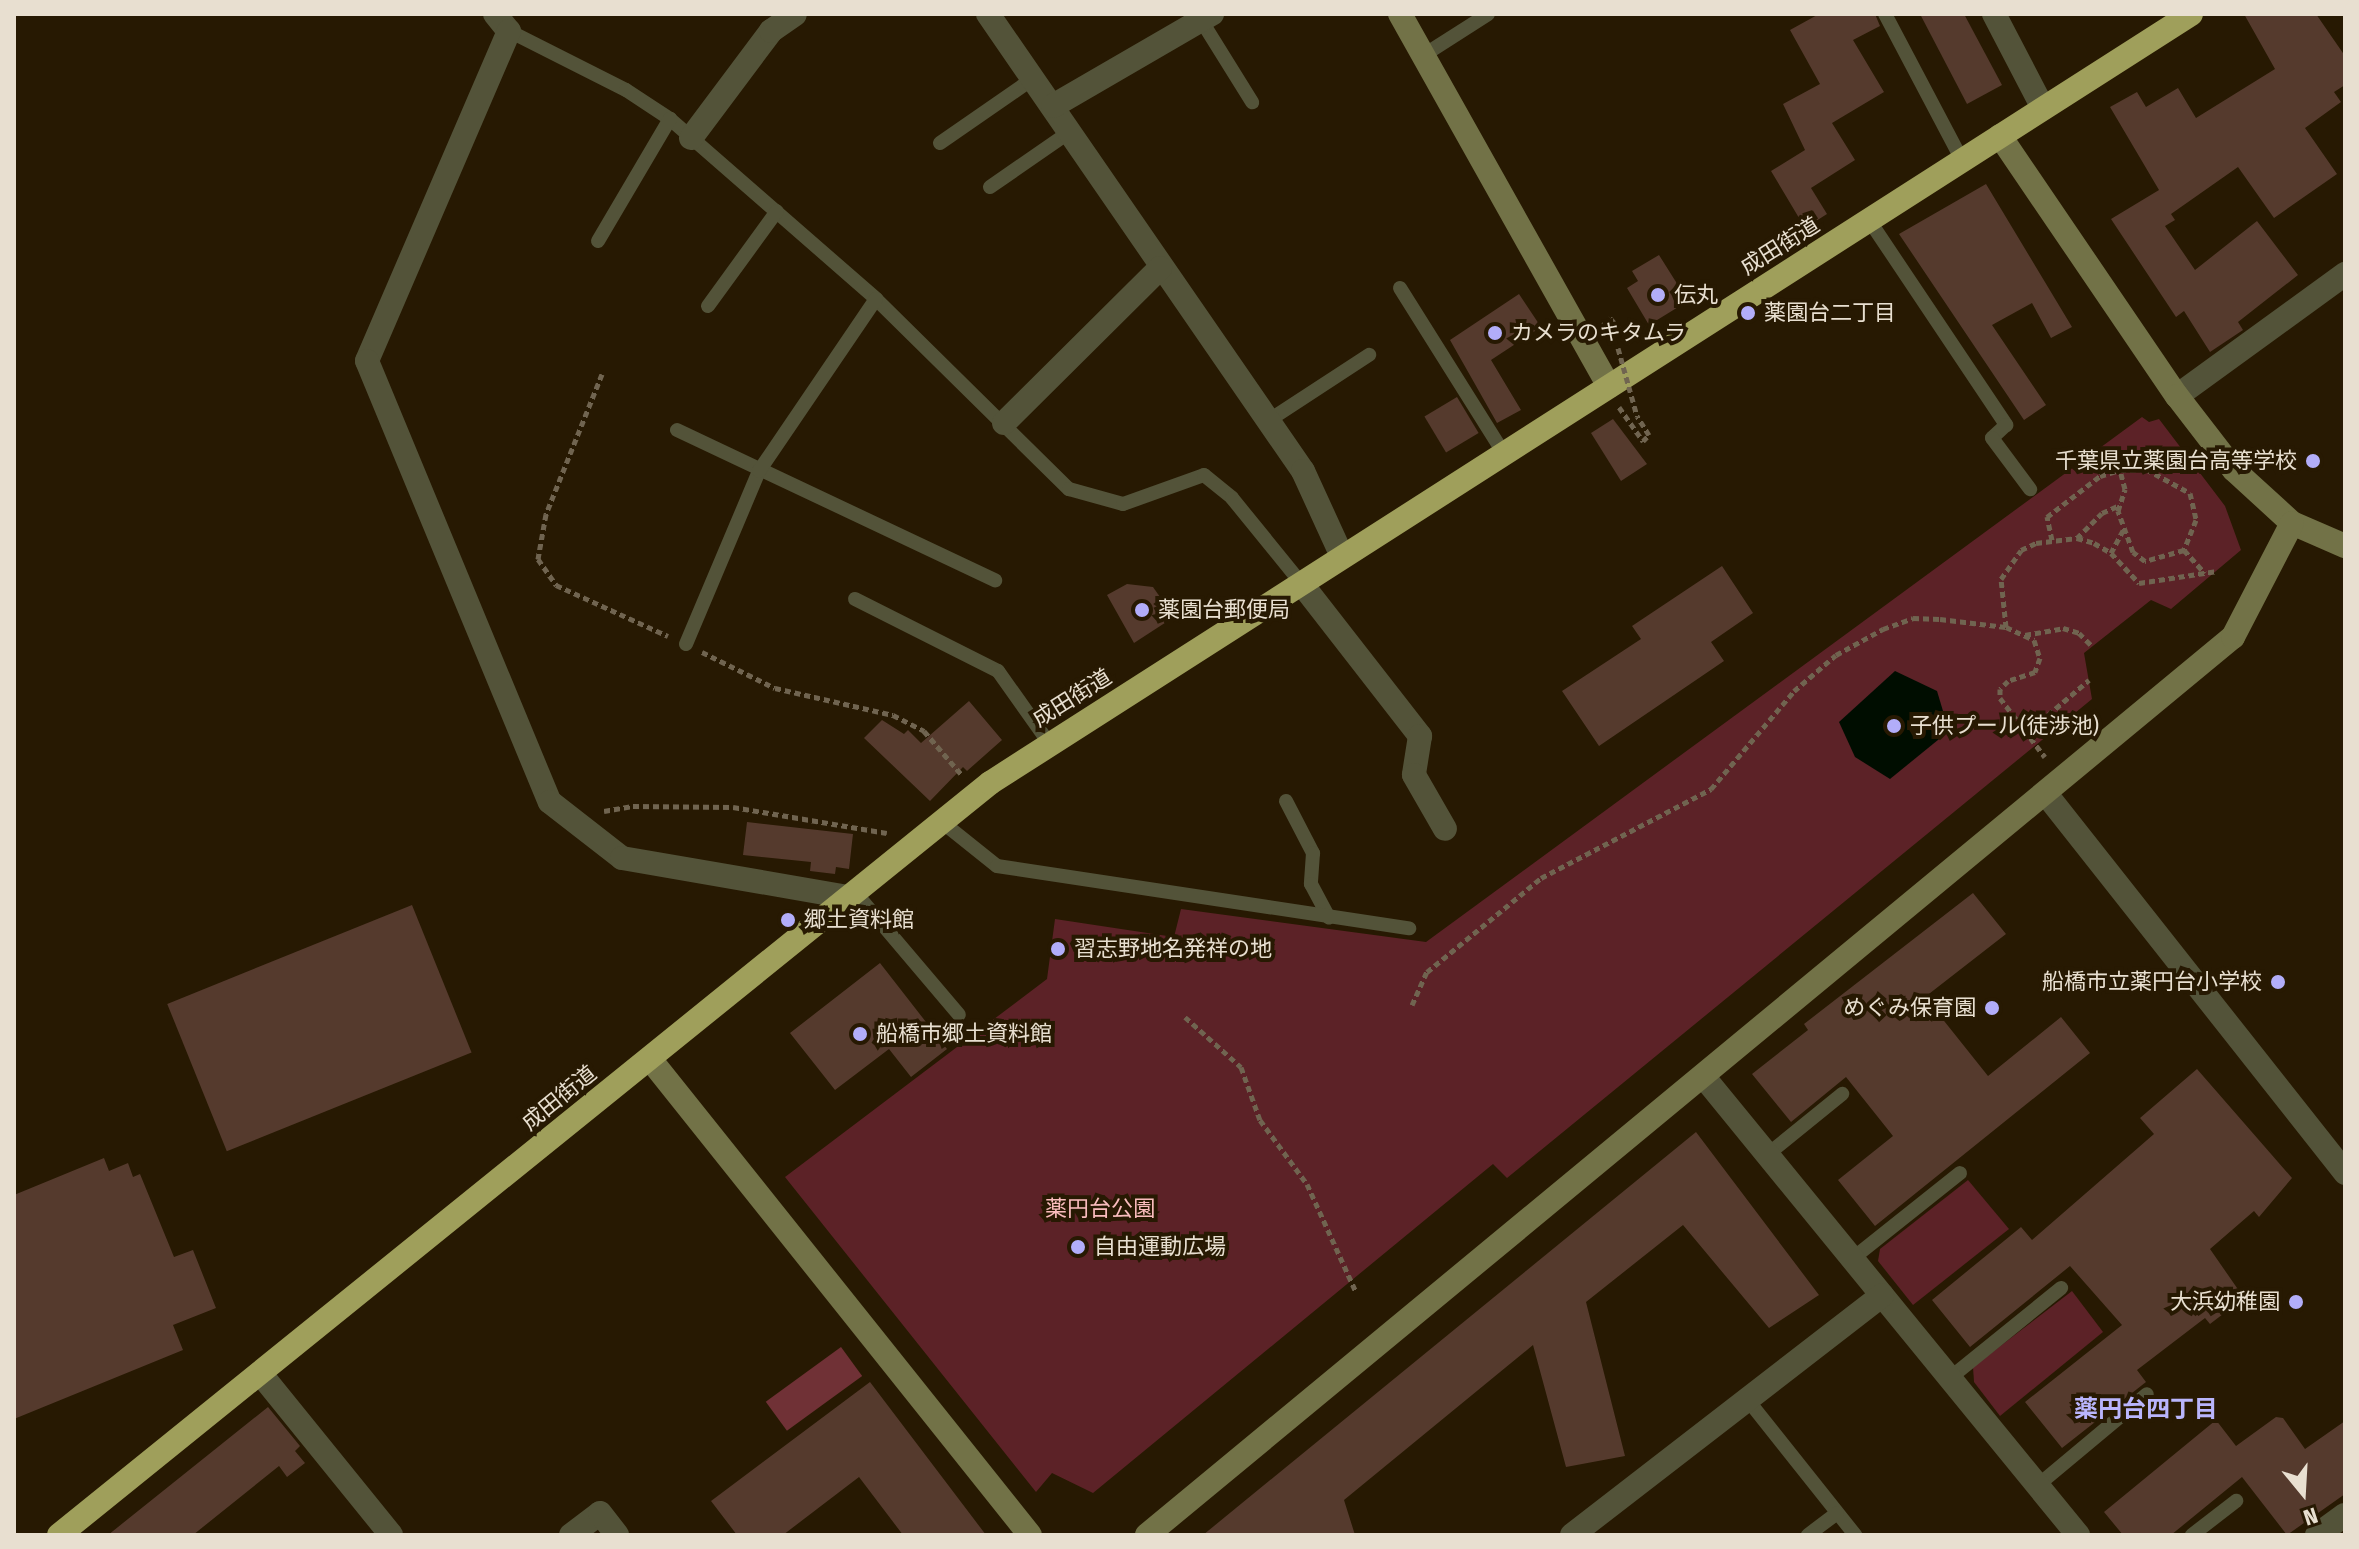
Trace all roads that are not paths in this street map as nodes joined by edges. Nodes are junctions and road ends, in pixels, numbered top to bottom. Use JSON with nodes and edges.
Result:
{"nodes":[{"id":1,"x":795,"y":14,"type":"edge"},
{"id":2,"x":988,"y":14,"type":"edge"},
{"id":3,"x":1400,"y":14,"type":"edge"},
{"id":4,"x":1488,"y":14,"type":"edge"},
{"id":5,"x":1885,"y":14,"type":"edge"},
{"id":6,"x":1994,"y":14,"type":"edge"},
{"id":7,"x":2191,"y":14,"type":"edge"},
{"id":8,"x":1203,"y":16,"type":"edge"},
{"id":9,"x":502,"y":22,"type":"edge"},
{"id":10,"x":765,"y":22,"type":"edge"},
{"id":11,"x":1424,"y":55,"type":"junction"},
{"id":12,"x":1034,"y":78,"type":"junction"},
{"id":13,"x":1252,"y":102,"type":"dead end"},
{"id":14,"x":1053,"y":106,"type":"junction"},
{"id":15,"x":2043,"y":108,"type":"junction"},
{"id":16,"x":670,"y":119,"type":"junction"},
{"id":17,"x":1071,"y":131,"type":"junction"},
{"id":18,"x":2000,"y":136,"type":"junction"},
{"id":19,"x":691,"y":138,"type":"junction"},
{"id":20,"x":940,"y":143,"type":"dead end"},
{"id":21,"x":1963,"y":162,"type":"junction"},
{"id":22,"x":990,"y":187,"type":"dead end"},
{"id":23,"x":777,"y":211,"type":"junction"},
{"id":24,"x":1869,"y":220,"type":"junction"},
{"id":25,"x":598,"y":241,"type":"dead end"},
{"id":26,"x":1160,"y":268,"type":"junction"},
{"id":27,"x":2345,"y":274,"type":"edge"},
{"id":28,"x":1400,"y":288,"type":"dead end"},
{"id":29,"x":876,"y":299,"type":"junction"},
{"id":30,"x":708,"y":306,"type":"dead end"},
{"id":31,"x":1369,"y":355,"type":"dead end"},
{"id":32,"x":1612,"y":395,"type":"junction"},
{"id":33,"x":2177,"y":396,"type":"junction"},
{"id":34,"x":1268,"y":421,"type":"junction"},
{"id":35,"x":1004,"y":423,"type":"junction"},
{"id":36,"x":677,"y":430,"type":"dead end"},
{"id":37,"x":1503,"y":452,"type":"junction"},
{"id":38,"x":759,"y":471,"type":"junction"},
{"id":39,"x":2030,"y":489,"type":"dead end"},
{"id":40,"x":2292,"y":523,"type":"junction"},
{"id":41,"x":2345,"y":546,"type":"edge"},
{"id":42,"x":1342,"y":556,"type":"junction"},
{"id":43,"x":995,"y":580,"type":"dead end"},
{"id":44,"x":1301,"y":583,"type":"junction"},
{"id":45,"x":855,"y":599,"type":"dead end"},
{"id":46,"x":686,"y":644,"type":"dead end"},
{"id":47,"x":1049,"y":743,"type":"junction"},
{"id":48,"x":2046,"y":794,"type":"junction"},
{"id":49,"x":1286,"y":801,"type":"dead end"},
{"id":50,"x":942,"y":822,"type":"junction"},
{"id":51,"x":1445,"y":829,"type":"dead end"},
{"id":52,"x":851,"y":894,"type":"junction"},
{"id":53,"x":1329,"y":918,"type":"junction"},
{"id":54,"x":1409,"y":928,"type":"dead end"},
{"id":55,"x":959,"y":1015,"type":"dead end"},
{"id":56,"x":650,"y":1059,"type":"junction"},
{"id":57,"x":1703,"y":1076,"type":"junction"},
{"id":58,"x":1842,"y":1094,"type":"dead end"},
{"id":59,"x":1767,"y":1155,"type":"junction"},
{"id":60,"x":1960,"y":1173,"type":"dead end"},
{"id":61,"x":2345,"y":1173,"type":"edge"},
{"id":62,"x":1852,"y":1259,"type":"junction"},
{"id":63,"x":2061,"y":1288,"type":"dead end"},
{"id":64,"x":1882,"y":1295,"type":"junction"},
{"id":65,"x":260,"y":1373,"type":"junction"},
{"id":66,"x":1950,"y":1378,"type":"junction"},
{"id":67,"x":2147,"y":1394,"type":"dead end"},
{"id":68,"x":1747,"y":1399,"type":"junction"},
{"id":69,"x":2037,"y":1486,"type":"junction"},
{"id":70,"x":2236,"y":1501,"type":"dead end"},
{"id":71,"x":1837,"y":1513,"type":"junction"},
{"id":72,"x":2345,"y":1515,"type":"edge"},
{"id":73,"x":59,"y":1535,"type":"edge"},
{"id":74,"x":391,"y":1535,"type":"edge"},
{"id":75,"x":571,"y":1535,"type":"edge"},
{"id":76,"x":617,"y":1535,"type":"edge"},
{"id":77,"x":1030,"y":1535,"type":"edge"},
{"id":78,"x":1147,"y":1535,"type":"edge"},
{"id":79,"x":1572,"y":1535,"type":"edge"},
{"id":80,"x":1808,"y":1535,"type":"edge"},
{"id":81,"x":1855,"y":1535,"type":"edge"},
{"id":82,"x":2078,"y":1535,"type":"edge"},
{"id":83,"x":2192,"y":1535,"type":"edge"},
{"id":84,"x":2317,"y":1535,"type":"edge"}],
"edges":[{"from":1,"to":10,"type":"street"},
{"from":2,"to":12,"type":"street"},
{"from":3,"to":11,"type":"street"},
{"from":4,"to":11,"type":"lane"},
{"from":5,"to":21,"type":"lane"},
{"from":6,"to":15,"type":"street"},
{"from":7,"to":15,"type":"highway","name":"成田街道"},
{"from":8,"to":13,"type":"lane"},
{"from":8,"to":14,"type":"street"},
{"from":9,"to":16,"type":"lane"},
{"from":9,"to":52,"type":"street"},
{"from":10,"to":19,"type":"street"},
{"from":11,"to":32,"type":"street"},
{"from":12,"to":14,"type":"street"},
{"from":12,"to":20,"type":"lane"},
{"from":14,"to":17,"type":"street"},
{"from":15,"to":18,"type":"highway","name":"成田街道"},
{"from":16,"to":19,"type":"lane"},
{"from":16,"to":25,"type":"lane"},
{"from":17,"to":22,"type":"lane"},
{"from":17,"to":26,"type":"street"},
{"from":18,"to":21,"type":"highway","name":"成田街道"},
{"from":18,"to":33,"type":"street"},
{"from":19,"to":23,"type":"lane"},
{"from":21,"to":24,"type":"highway","name":"成田街道"},
{"from":23,"to":29,"type":"lane"},
{"from":23,"to":30,"type":"lane"},
{"from":24,"to":32,"type":"highway","name":"成田街道"},
{"from":24,"to":39,"type":"lane"},
{"from":26,"to":34,"type":"street"},
{"from":26,"to":35,"type":"street"},
{"from":27,"to":33,"type":"street"},
{"from":28,"to":37,"type":"lane"},
{"from":29,"to":35,"type":"lane"},
{"from":29,"to":38,"type":"lane"},
{"from":31,"to":34,"type":"lane"},
{"from":32,"to":37,"type":"highway","name":"成田街道"},
{"from":33,"to":40,"type":"street"},
{"from":34,"to":42,"type":"street"},
{"from":35,"to":44,"type":"lane"},
{"from":36,"to":38,"type":"lane"},
{"from":37,"to":42,"type":"highway","name":"成田街道"},
{"from":38,"to":43,"type":"lane"},
{"from":38,"to":46,"type":"lane"},
{"from":40,"to":41,"type":"street"},
{"from":40,"to":48,"type":"street"},
{"from":42,"to":44,"type":"highway","name":"成田街道"},
{"from":44,"to":47,"type":"highway","name":"成田街道"},
{"from":44,"to":51,"type":"street"},
{"from":45,"to":47,"type":"lane"},
{"from":47,"to":50,"type":"highway","name":"成田街道"},
{"from":48,"to":57,"type":"street"},
{"from":48,"to":61,"type":"street"},
{"from":49,"to":53,"type":"lane"},
{"from":50,"to":52,"type":"highway","name":"成田街道"},
{"from":50,"to":53,"type":"lane"},
{"from":52,"to":55,"type":"lane"},
{"from":52,"to":56,"type":"highway","name":"成田街道"},
{"from":53,"to":54,"type":"lane"},
{"from":56,"to":65,"type":"highway","name":"成田街道"},
{"from":56,"to":77,"type":"street"},
{"from":57,"to":59,"type":"street"},
{"from":57,"to":78,"type":"street"},
{"from":58,"to":59,"type":"lane"},
{"from":59,"to":62,"type":"street"},
{"from":60,"to":62,"type":"lane"},
{"from":62,"to":64,"type":"street"},
{"from":63,"to":66,"type":"lane"},
{"from":64,"to":66,"type":"street"},
{"from":64,"to":68,"type":"street"},
{"from":65,"to":73,"type":"highway","name":"成田街道"},
{"from":65,"to":74,"type":"street"},
{"from":66,"to":69,"type":"street"},
{"from":67,"to":69,"type":"lane"},
{"from":68,"to":71,"type":"lane"},
{"from":68,"to":79,"type":"street"},
{"from":69,"to":82,"type":"street"},
{"from":70,"to":83,"type":"lane"},
{"from":71,"to":80,"type":"lane"},
{"from":71,"to":81,"type":"lane"},
{"from":72,"to":84,"type":"street"},
{"from":75,"to":76,"type":"street"}]}
